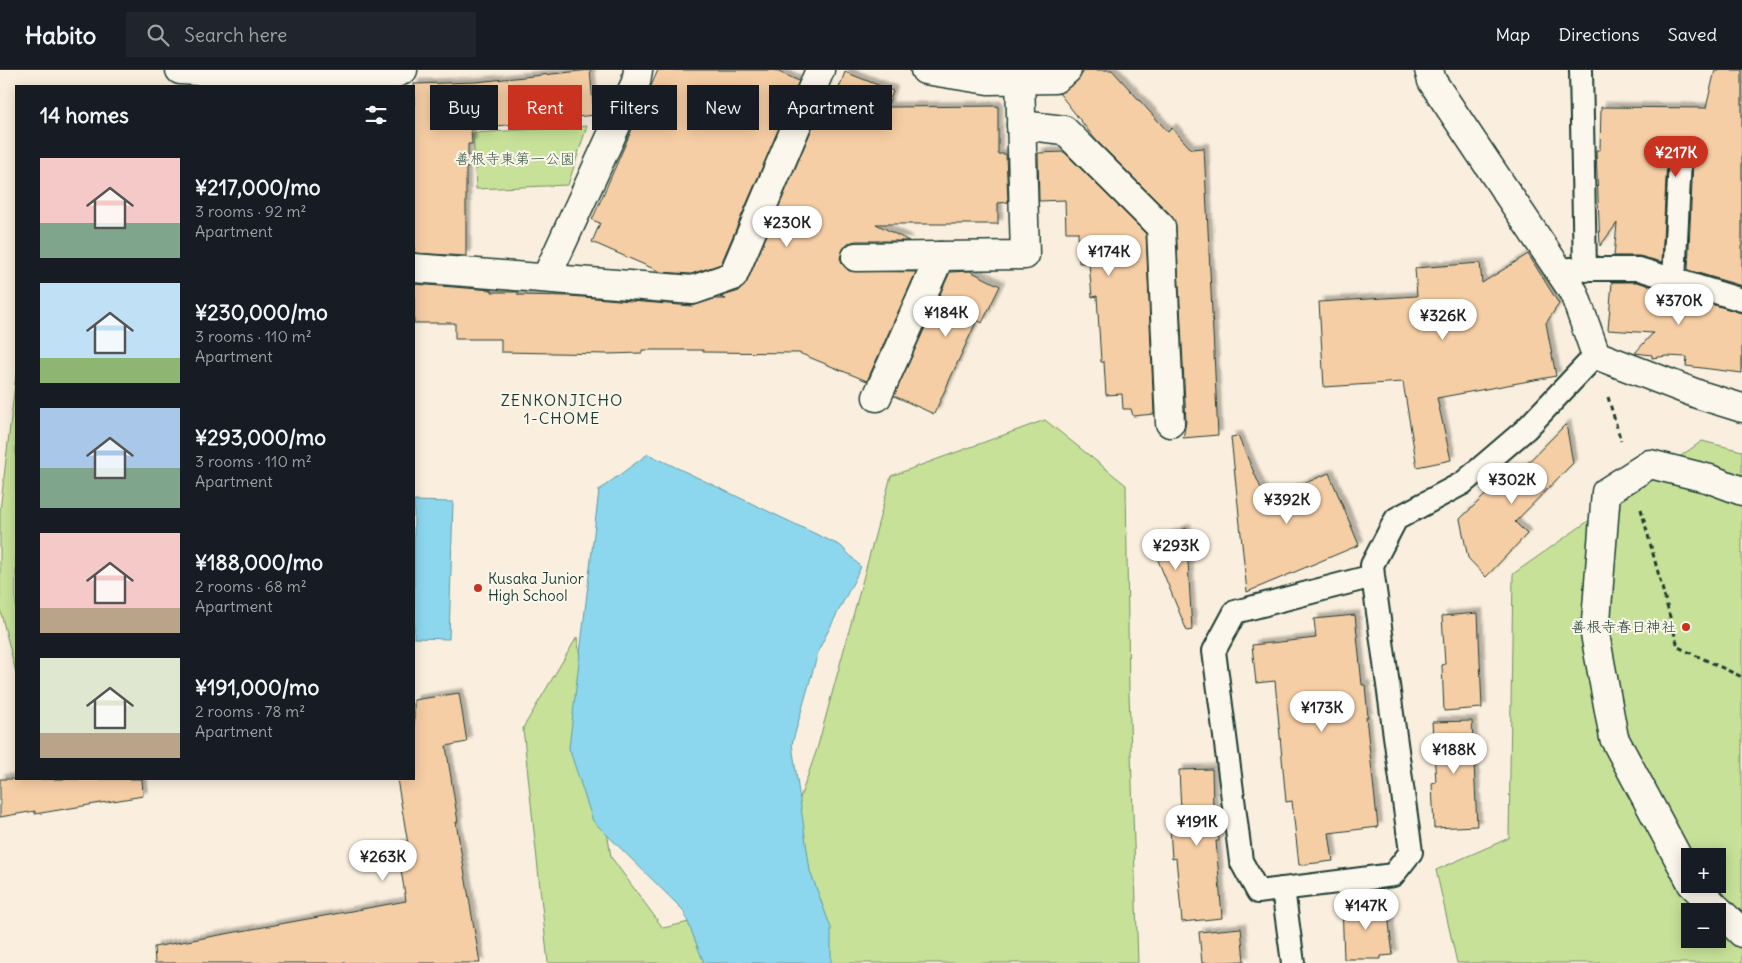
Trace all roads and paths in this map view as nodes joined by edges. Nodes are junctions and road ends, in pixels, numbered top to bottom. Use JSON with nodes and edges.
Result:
{"nodes":[{"id":1,"x":180,"y":70,"type":"edge"},
{"id":2,"x":403,"y":70,"type":"edge"},
{"id":3,"x":638,"y":70,"type":"edge"},
{"id":4,"x":820,"y":70,"type":"edge"},
{"id":5,"x":925,"y":70,"type":"edge"},
{"id":6,"x":1067,"y":70,"type":"edge"},
{"id":7,"x":1429,"y":70,"type":"edge"},
{"id":8,"x":1581,"y":70,"type":"edge"},
{"id":9,"x":1020,"y":79,"type":"junction"},
{"id":10,"x":376,"y":84,"type":"edge"},
{"id":11,"x":1021,"y":125,"type":"junction"},
{"id":12,"x":1680,"y":159,"type":"dead end"},
{"id":13,"x":940,"y":256,"type":"junction"},
{"id":14,"x":856,"y":257,"type":"dead end"},
{"id":15,"x":415,"y":268,"type":"edge"},
{"id":16,"x":1572,"y":270,"type":"junction"},
{"id":17,"x":546,"y":278,"type":"junction"},
{"id":18,"x":1674,"y":280,"type":"junction"},
{"id":19,"x":1742,"y":300,"type":"edge"},
{"id":20,"x":1596,"y":356,"type":"junction"},
{"id":21,"x":877,"y":397,"type":"dead end"},
{"id":22,"x":1742,"y":408,"type":"edge"},
{"id":23,"x":1170,"y":423,"type":"dead end"},
{"id":24,"x":1632,"y":476,"type":"junction"},
{"id":25,"x":1742,"y":491,"type":"edge"},
{"id":26,"x":1373,"y":576,"type":"junction"},
{"id":27,"x":1742,"y":677,"type":"edge"},
{"id":28,"x":1681,"y":863,"type":"edge"},
{"id":29,"x":1282,"y":889,"type":"junction"},
{"id":30,"x":1701,"y":893,"type":"edge"},
{"id":31,"x":1742,"y":933,"type":"edge"},
{"id":32,"x":1293,"y":963,"type":"edge"}],
"edges":[{"from":1,"to":10,"type":"street"},
{"from":2,"to":10,"type":"street"},
{"from":3,"to":17,"type":"street"},
{"from":4,"to":17,"type":"street"},
{"from":5,"to":9,"type":"street"},
{"from":6,"to":9,"type":"street"},
{"from":7,"to":16,"type":"street"},
{"from":8,"to":16,"type":"lane"},
{"from":9,"to":11,"type":"street"},
{"from":11,"to":13,"type":"street"},
{"from":11,"to":23,"type":"street"},
{"from":12,"to":18,"type":"lane"},
{"from":13,"to":14,"type":"street"},
{"from":13,"to":21,"type":"street"},
{"from":15,"to":17,"type":"street"},
{"from":16,"to":18,"type":"lane"},
{"from":16,"to":20,"type":"street"},
{"from":18,"to":19,"type":"lane"},
{"from":20,"to":22,"type":"street"},
{"from":20,"to":24,"type":"path"},
{"from":20,"to":26,"type":"lane"},
{"from":24,"to":25,"type":"street"},
{"from":24,"to":27,"type":"path"},
{"from":24,"to":28,"type":"street"},
{"from":26,"to":29,"type":"lane"},
{"from":26,"to":29,"type":"lane"},
{"from":29,"to":32,"type":"lane"},
{"from":30,"to":31,"type":"street"}]}
